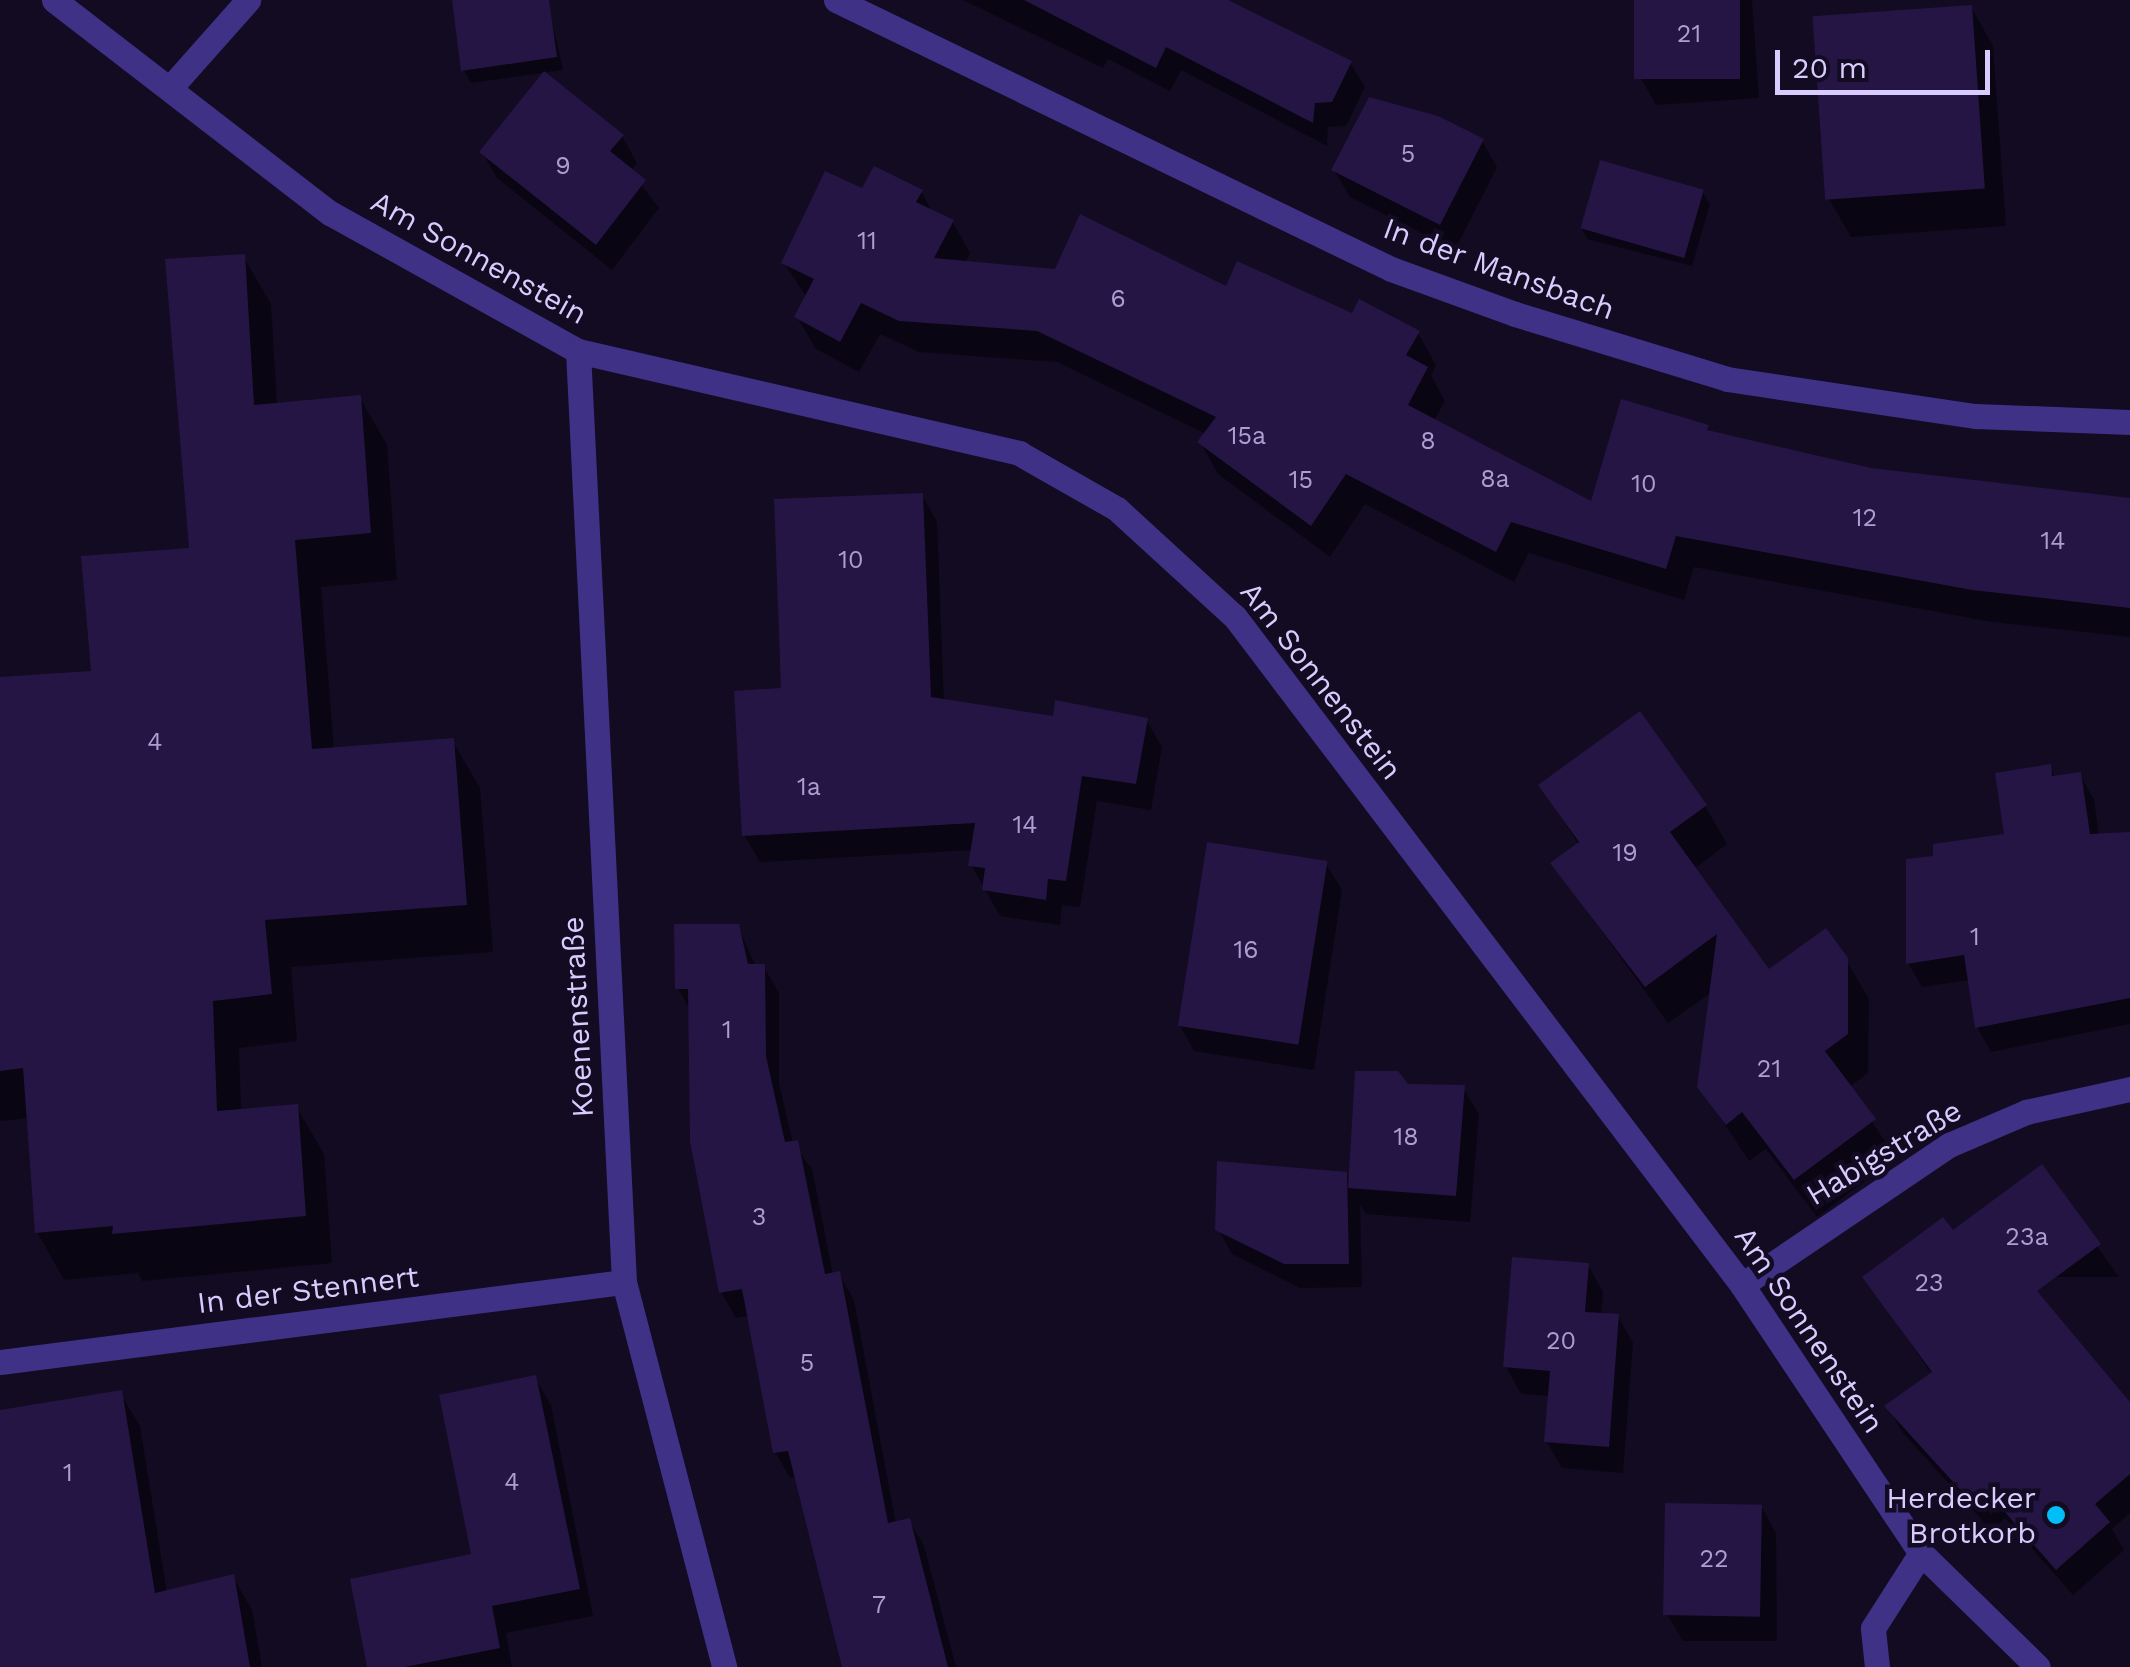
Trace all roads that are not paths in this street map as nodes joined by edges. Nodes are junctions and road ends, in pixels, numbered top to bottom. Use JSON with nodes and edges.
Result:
{"nodes":[{"id":1,"x":54,"y":0,"type":"edge"},
{"id":2,"x":248,"y":0,"type":"edge"},
{"id":3,"x":836,"y":0,"type":"edge"},
{"id":4,"x":170,"y":88,"type":"junction"},
{"id":5,"x":578,"y":351,"type":"junction"},
{"id":6,"x":2130,"y":422,"type":"edge"},
{"id":7,"x":2130,"y":1089,"type":"edge"},
{"id":8,"x":624,"y":1282,"type":"junction"},
{"id":9,"x":1742,"y":1285,"type":"junction"},
{"id":10,"x":0,"y":1362,"type":"edge"},
{"id":11,"x":1921,"y":1554,"type":"junction"},
{"id":12,"x":724,"y":1667,"type":"edge"},
{"id":13,"x":1877,"y":1667,"type":"edge"},
{"id":14,"x":2038,"y":1667,"type":"edge"}],
"edges":[{"from":1,"to":4,"type":"street","name":"Am Sonnenstein"},
{"from":2,"to":4,"type":"street"},
{"from":3,"to":6,"type":"street","name":"In der Mansbach"},
{"from":4,"to":5,"type":"street","name":"Am Sonnenstein"},
{"from":5,"to":8,"type":"street","name":"Koenenstraße"},
{"from":5,"to":9,"type":"street","name":"Am Sonnenstein"},
{"from":7,"to":9,"type":"street","name":"Habigstraße"},
{"from":8,"to":10,"type":"street","name":"In der Stennert"},
{"from":8,"to":12,"type":"street","name":"Koenenstraße"},
{"from":9,"to":11,"type":"street","name":"Am Sonnenstein"},
{"from":11,"to":13,"type":"street"},
{"from":11,"to":14,"type":"street","name":"Am Sonnenstein"}]}
